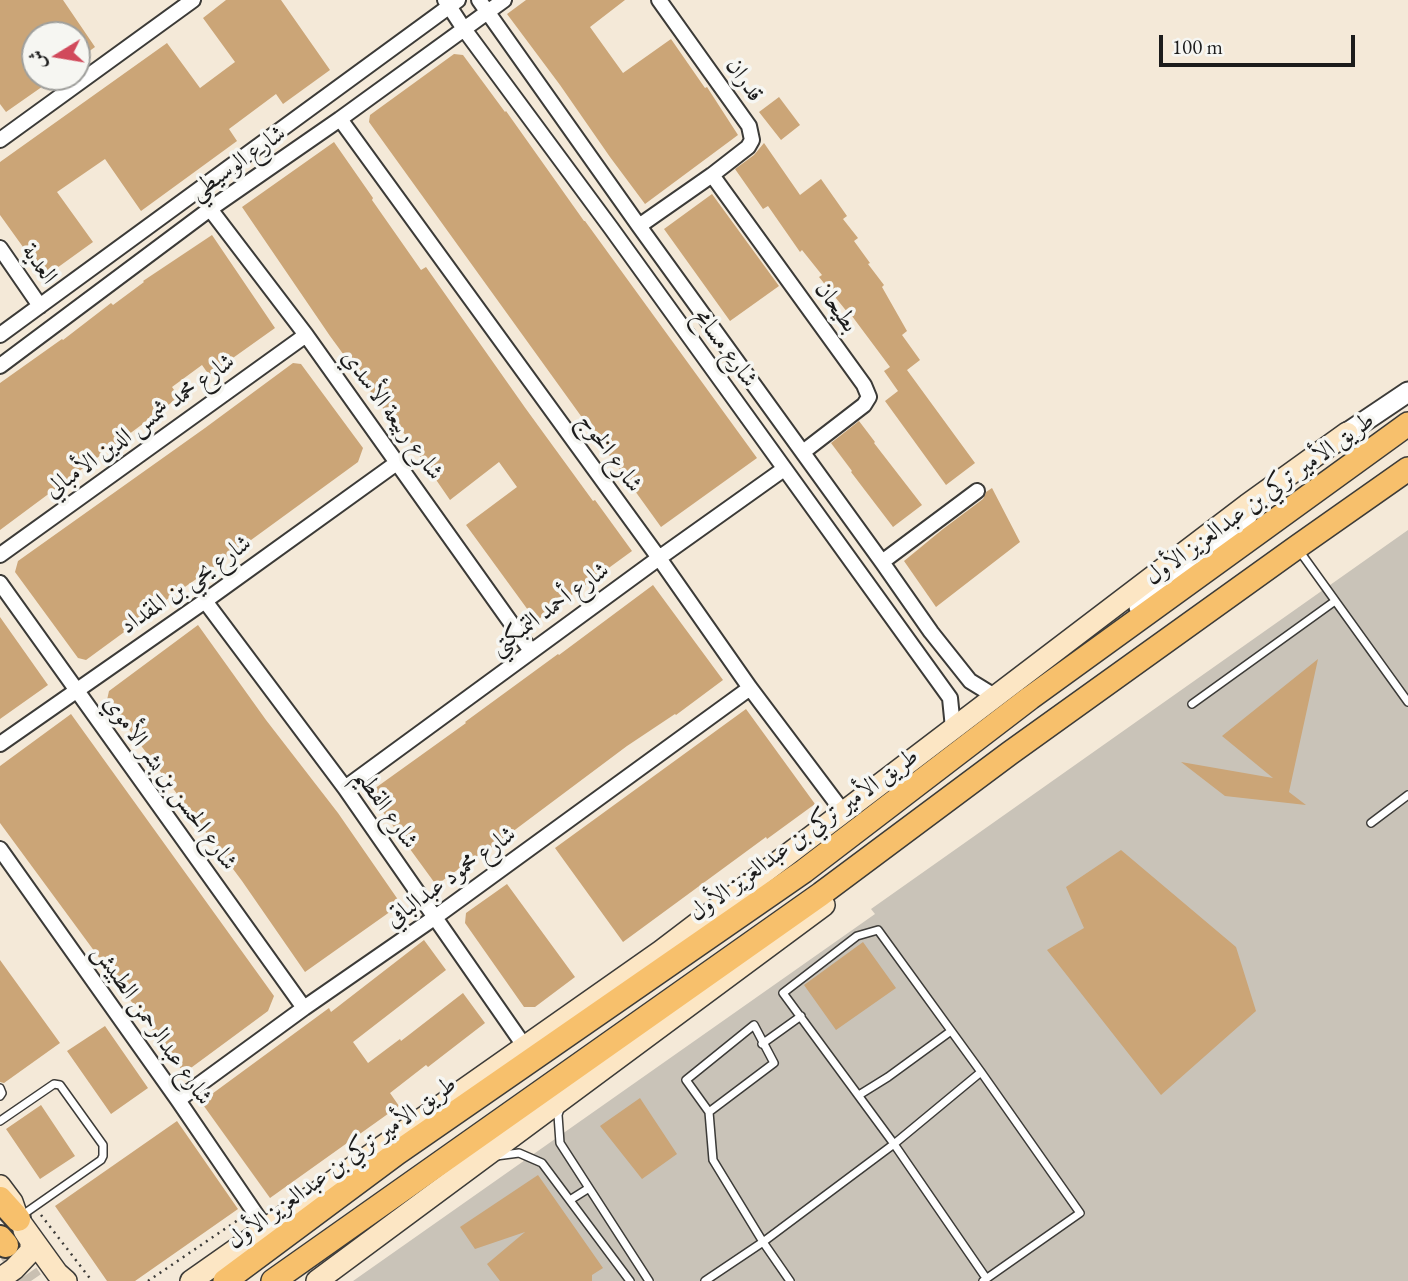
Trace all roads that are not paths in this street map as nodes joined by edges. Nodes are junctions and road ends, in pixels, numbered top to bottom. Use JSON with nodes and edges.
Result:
{"nodes":[{"id":1,"x":192,"y":0,"type":"edge"},
{"id":2,"x":479,"y":0,"type":"edge"},
{"id":3,"x":504,"y":0,"type":"edge"},
{"id":4,"x":659,"y":0,"type":"edge"},
{"id":5,"x":451,"y":2,"type":"edge"},
{"id":6,"x":488,"y":12,"type":"junction"},
{"id":7,"x":464,"y":29,"type":"junction"},
{"id":8,"x":340,"y":119,"type":"junction"},
{"id":9,"x":0,"y":140,"type":"edge"},
{"id":10,"x":712,"y":175,"type":"junction"},
{"id":11,"x":210,"y":209,"type":"junction"},
{"id":12,"x":639,"y":226,"type":"junction"},
{"id":13,"x":0,"y":248,"type":"edge"},
{"id":14,"x":40,"y":306,"type":"junction"},
{"id":15,"x":0,"y":335,"type":"edge"},
{"id":16,"x":306,"y":335,"type":"junction"},
{"id":17,"x":0,"y":366,"type":"edge"},
{"id":18,"x":1408,"y":391,"type":"edge"},
{"id":19,"x":1408,"y":424,"type":"edge"},
{"id":20,"x":786,"y":431,"type":"junction"},
{"id":21,"x":1347,"y":433,"type":"junction"},
{"id":22,"x":765,"y":442,"type":"junction"},
{"id":23,"x":803,"y":452,"type":"junction"},
{"id":24,"x":398,"y":462,"type":"junction"},
{"id":25,"x":784,"y":469,"type":"junction"},
{"id":26,"x":1408,"y":471,"type":"edge"},
{"id":27,"x":822,"y":479,"type":"junction"},
{"id":28,"x":977,"y":491,"type":"dead end"},
{"id":29,"x":802,"y":494,"type":"junction"},
{"id":30,"x":1298,"y":549,"type":"junction"},
{"id":31,"x":0,"y":555,"type":"edge"},
{"id":32,"x":659,"y":558,"type":"junction"},
{"id":33,"x":882,"y":562,"type":"junction"},
{"id":34,"x":0,"y":583,"type":"edge"},
{"id":35,"x":205,"y":601,"type":"junction"},
{"id":36,"x":1335,"y":601,"type":"junction"},
{"id":37,"x":931,"y":632,"type":"junction"},
{"id":38,"x":915,"y":648,"type":"junction"},
{"id":39,"x":531,"y":651,"type":"junction"},
{"id":40,"x":750,"y":688,"type":"junction"},
{"id":41,"x":76,"y":691,"type":"junction"},
{"id":42,"x":996,"y":697,"type":"junction"},
{"id":43,"x":1030,"y":698,"type":"junction"},
{"id":44,"x":1408,"y":702,"type":"edge"},
{"id":45,"x":1192,"y":704,"type":"dead end"},
{"id":46,"x":953,"y":728,"type":"junction"},
{"id":47,"x":0,"y":744,"type":"edge"},
{"id":48,"x":345,"y":788,"type":"junction"},
{"id":49,"x":1408,"y":795,"type":"edge"},
{"id":50,"x":844,"y":813,"type":"junction"},
{"id":51,"x":1371,"y":824,"type":"dead end"},
{"id":52,"x":0,"y":849,"type":"edge"},
{"id":53,"x":434,"y":918,"type":"junction"},
{"id":54,"x":699,"y":944,"type":"junction"},
{"id":55,"x":662,"y":951,"type":"junction"},
{"id":56,"x":304,"y":1007,"type":"junction"},
{"id":57,"x":801,"y":1016,"type":"junction"},
{"id":58,"x":951,"y":1031,"type":"junction"},
{"id":59,"x":762,"y":1044,"type":"junction"},
{"id":60,"x":525,"y":1047,"type":"junction"},
{"id":61,"x":981,"y":1072,"type":"junction"},
{"id":62,"x":0,"y":1088,"type":"edge"},
{"id":63,"x":859,"y":1095,"type":"junction"},
{"id":64,"x":0,"y":1096,"type":"edge"},
{"id":65,"x":565,"y":1097,"type":"junction"},
{"id":66,"x":178,"y":1100,"type":"junction"},
{"id":67,"x":709,"y":1112,"type":"junction"},
{"id":68,"x":0,"y":1121,"type":"edge"},
{"id":69,"x":894,"y":1144,"type":"junction"},
{"id":70,"x":485,"y":1157,"type":"junction"},
{"id":71,"x":0,"y":1186,"type":"edge"},
{"id":72,"x":589,"y":1188,"type":"junction"},
{"id":73,"x":0,"y":1199,"type":"edge"},
{"id":74,"x":570,"y":1200,"type":"junction"},
{"id":75,"x":26,"y":1213,"type":"junction"},
{"id":76,"x":266,"y":1229,"type":"junction"},
{"id":77,"x":763,"y":1242,"type":"junction"},
{"id":78,"x":0,"y":1279,"type":"edge"},
{"id":79,"x":61,"y":1279,"type":"edge"},
{"id":80,"x":194,"y":1279,"type":"edge"},
{"id":81,"x":984,"y":1280,"type":"edge"},
{"id":82,"x":225,"y":1281,"type":"edge"},
{"id":83,"x":273,"y":1281,"type":"edge"},
{"id":84,"x":317,"y":1281,"type":"edge"},
{"id":85,"x":630,"y":1281,"type":"edge"},
{"id":86,"x":649,"y":1281,"type":"edge"},
{"id":87,"x":705,"y":1281,"type":"edge"},
{"id":88,"x":790,"y":1281,"type":"edge"}],
"edges":[{"from":1,"to":9,"type":"street"},
{"from":2,"to":6,"type":"street","name":"شارع مسامح"},
{"from":3,"to":6,"type":"street","name":"شارع الوسيطي"},
{"from":4,"to":10,"type":"street","name":"قدران"},
{"from":5,"to":7,"type":"street","name":"شارع مسامح"},
{"from":5,"to":14,"type":"street","name":"شارع الوسيطي"},
{"from":6,"to":7,"type":"street","name":"شارع الوسيطي"},
{"from":6,"to":12,"type":"street","name":"شارع مسامح"},
{"from":7,"to":8,"type":"street","name":"شارع الوسيطي"},
{"from":7,"to":22,"type":"street","name":"شارع مسامح"},
{"from":8,"to":11,"type":"street","name":"شارع الوسيطي"},
{"from":8,"to":32,"type":"street","name":"شارع الخوج"},
{"from":10,"to":12,"type":"street","name":"قدران"},
{"from":10,"to":23,"type":"street","name":"بطيحان"},
{"from":11,"to":16,"type":"street","name":"شارع ربيعة الأسدي"},
{"from":11,"to":17,"type":"street","name":"شارع الوسيطي"},
{"from":12,"to":20,"type":"street","name":"شارع مسامح"},
{"from":13,"to":14,"type":"street","name":"العدية"},
{"from":14,"to":15,"type":"street","name":"شارع الوسيطي"},
{"from":16,"to":24,"type":"street","name":"شارع ربيعة الأسدي"},
{"from":16,"to":31,"type":"street","name":"شارع محمد شمس الدين الأمبالي"},
{"from":18,"to":21,"type":"street"},
{"from":19,"to":43,"type":"main road","name":"طريق الأمير تركي بن عبدالعزيز الأول"},
{"from":20,"to":22,"type":"street"},
{"from":20,"to":23,"type":"street","name":"شارع مسامح"},
{"from":21,"to":42,"type":"main road"},
{"from":21,"to":43,"type":"street"},
{"from":22,"to":25,"type":"street","name":"شارع مسامح"},
{"from":23,"to":27,"type":"street","name":"شارع مسامح"},
{"from":24,"to":35,"type":"street","name":"شارع يحي بن المقداد"},
{"from":24,"to":39,"type":"street","name":"شارع ربيعة الأسدي"},
{"from":25,"to":29,"type":"street","name":"شارع مسامح"},
{"from":25,"to":32,"type":"street","name":"شارع أحمد التمبكتي"},
{"from":26,"to":30,"type":"main road"},
{"from":27,"to":29,"type":"street"},
{"from":27,"to":33,"type":"street","name":"شارع مسامح"},
{"from":28,"to":33,"type":"street"},
{"from":29,"to":38,"type":"street","name":"شارع مسامح"},
{"from":30,"to":36,"type":"lane"},
{"from":30,"to":65,"type":"main road"},
{"from":30,"to":83,"type":"main road"},
{"from":32,"to":39,"type":"street","name":"شارع أحمد التمبكتي"},
{"from":32,"to":40,"type":"street","name":"شارع الخوج"},
{"from":33,"to":37,"type":"street","name":"شارع مسامح"},
{"from":34,"to":41,"type":"street","name":"شارع الحسن بن بشر الأموي"},
{"from":35,"to":41,"type":"street","name":"شارع يحي بن المقداد"},
{"from":35,"to":48,"type":"street","name":"شارع القطيم"},
{"from":36,"to":44,"type":"lane"},
{"from":36,"to":45,"type":"lane"},
{"from":37,"to":38,"type":"street"},
{"from":37,"to":42,"type":"street","name":"شارع مسامح"},
{"from":38,"to":46,"type":"street","name":"شارع مسامح"},
{"from":39,"to":48,"type":"street","name":"شارع أحمد التمبكتي"},
{"from":40,"to":50,"type":"street","name":"شارع الخوج"},
{"from":40,"to":53,"type":"street","name":"شارع محمود عبدالباقي"},
{"from":41,"to":47,"type":"street","name":"شارع يحي بن المقداد"},
{"from":41,"to":56,"type":"street","name":"شارع الحسن بن بشر الأموي"},
{"from":42,"to":46,"type":"main road"},
{"from":43,"to":54,"type":"main road","name":"طريق الأمير تركي بن عبدالعزيز الأول"},
{"from":46,"to":50,"type":"main road"},
{"from":48,"to":53,"type":"street","name":"شارع القطيم"},
{"from":49,"to":51,"type":"lane"},
{"from":50,"to":55,"type":"main road"},
{"from":52,"to":66,"type":"street","name":"شارع عبدالرحمن الطبيش"},
{"from":53,"to":56,"type":"street","name":"شارع محمود عبدالباقي"},
{"from":53,"to":60,"type":"street","name":"شارع القطيم"},
{"from":54,"to":55,"type":"main road"},
{"from":54,"to":82,"type":"main road","name":"طريق الأمير تركي بن عبدالعزيز الأول"},
{"from":55,"to":60,"type":"main road"},
{"from":56,"to":66,"type":"street","name":"شارع محمود عبدالباقي"},
{"from":57,"to":58,"type":"lane"},
{"from":57,"to":59,"type":"lane"},
{"from":57,"to":63,"type":"lane"},
{"from":58,"to":61,"type":"lane"},
{"from":58,"to":63,"type":"lane"},
{"from":59,"to":67,"type":"lane"},
{"from":59,"to":67,"type":"lane"},
{"from":60,"to":76,"type":"main road"},
{"from":61,"to":69,"type":"lane"},
{"from":61,"to":81,"type":"lane"},
{"from":62,"to":64,"type":"lane"},
{"from":63,"to":69,"type":"lane"},
{"from":65,"to":70,"type":"main road"},
{"from":65,"to":72,"type":"lane"},
{"from":66,"to":76,"type":"street","name":"شارع عبدالرحمن الطبيش"},
{"from":67,"to":77,"type":"lane"},
{"from":68,"to":75,"type":"lane"},
{"from":69,"to":77,"type":"lane"},
{"from":69,"to":81,"type":"lane"},
{"from":70,"to":74,"type":"lane"},
{"from":70,"to":84,"type":"main road"},
{"from":71,"to":75,"type":"main road"},
{"from":72,"to":74,"type":"lane"},
{"from":72,"to":86,"type":"lane"},
{"from":73,"to":75,"type":"highway"},
{"from":74,"to":85,"type":"lane"},
{"from":75,"to":78,"type":"main road"},
{"from":75,"to":79,"type":"main road"},
{"from":76,"to":80,"type":"main road"},
{"from":77,"to":87,"type":"lane"},
{"from":77,"to":88,"type":"lane"}]}
